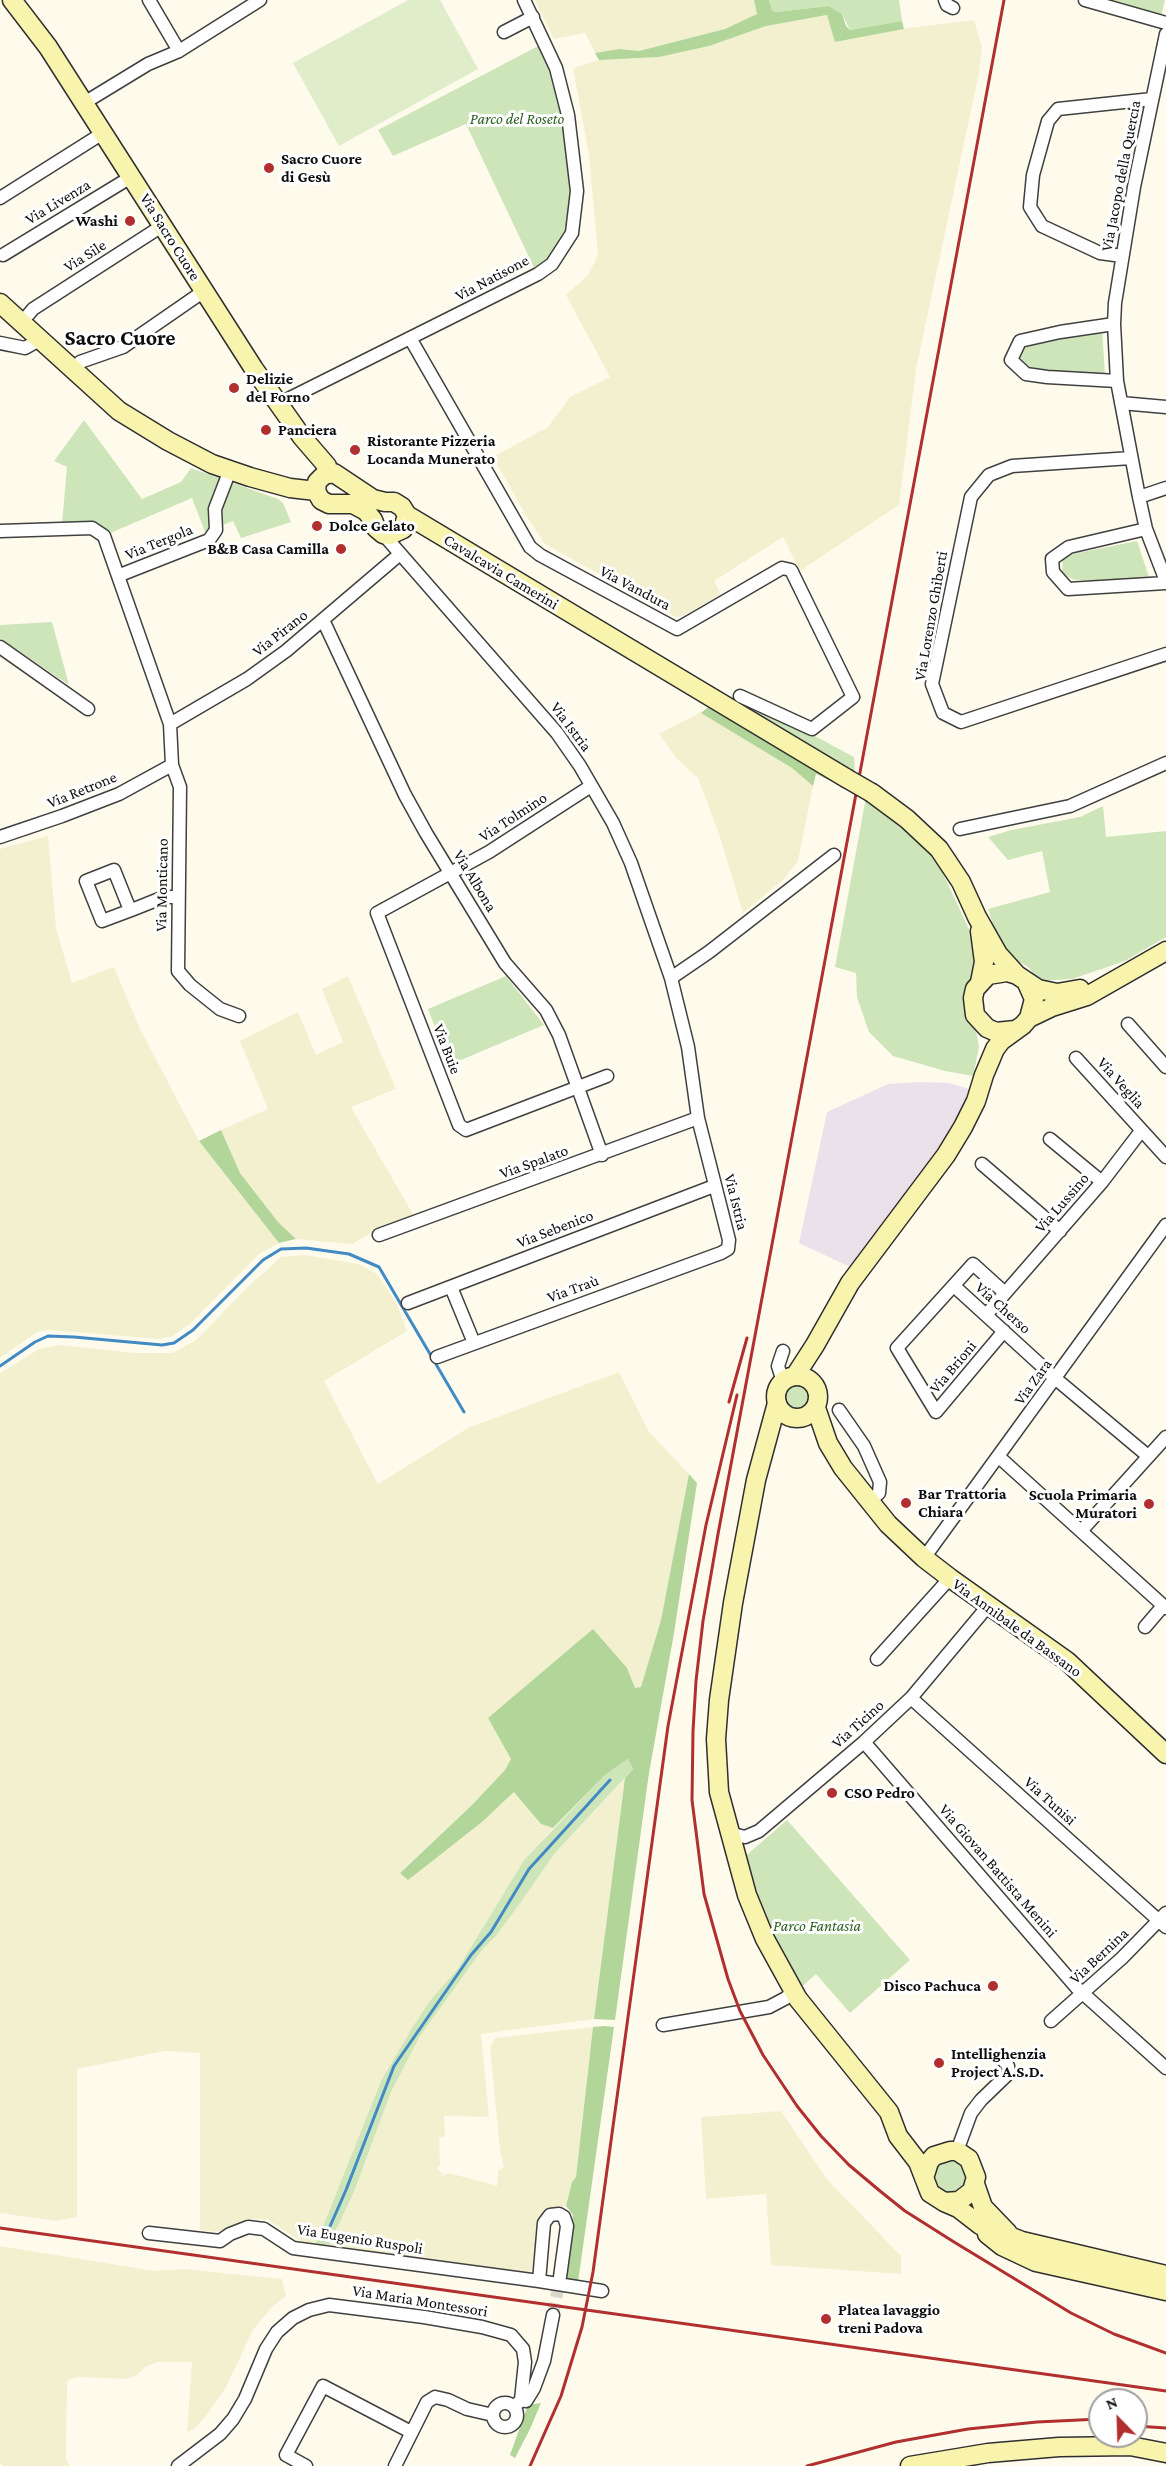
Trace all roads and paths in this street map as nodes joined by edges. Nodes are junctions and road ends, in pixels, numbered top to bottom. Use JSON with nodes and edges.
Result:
{"nodes":[{"id":1,"x":12,"y":0,"type":"edge"},
{"id":2,"x":149,"y":0,"type":"edge"},
{"id":3,"x":260,"y":0,"type":"edge"},
{"id":4,"x":524,"y":0,"type":"edge"},
{"id":5,"x":1085,"y":0,"type":"edge"},
{"id":6,"x":533,"y":17,"type":"junction"},
{"id":7,"x":1166,"y":23,"type":"edge"},
{"id":8,"x":504,"y":32,"type":"dead end"},
{"id":9,"x":1166,"y":34,"type":"edge"},
{"id":10,"x":179,"y":51,"type":"junction"},
{"id":11,"x":1152,"y":99,"type":"junction"},
{"id":12,"x":84,"y":103,"type":"junction"},
{"id":13,"x":103,"y":133,"type":"junction"},
{"id":14,"x":131,"y":177,"type":"junction"},
{"id":15,"x":0,"y":198,"type":"edge"},
{"id":16,"x":162,"y":226,"type":"junction"},
{"id":17,"x":3,"y":255,"type":"dead end"},
{"id":18,"x":1122,"y":256,"type":"junction"},
{"id":19,"x":204,"y":291,"type":"junction"},
{"id":20,"x":0,"y":303,"type":"edge"},
{"id":21,"x":28,"y":315,"type":"dead end"},
{"id":22,"x":1114,"y":324,"type":"junction"},
{"id":23,"x":410,"y":338,"type":"junction"},
{"id":24,"x":39,"y":340,"type":"junction"},
{"id":25,"x":0,"y":343,"type":"edge"},
{"id":26,"x":80,"y":362,"type":"dead end"},
{"id":27,"x":1117,"y":381,"type":"junction"},
{"id":28,"x":1121,"y":403,"type":"junction"},
{"id":29,"x":278,"y":404,"type":"junction"},
{"id":30,"x":1166,"y":407,"type":"edge"},
{"id":31,"x":1131,"y":458,"type":"junction"},
{"id":32,"x":230,"y":470,"type":"junction"},
{"id":33,"x":328,"y":473,"type":"junction"},
{"id":34,"x":346,"y":482,"type":"junction"},
{"id":35,"x":1166,"y":488,"type":"edge"},
{"id":36,"x":316,"y":491,"type":"junction"},
{"id":37,"x":1139,"y":497,"type":"junction"},
{"id":38,"x":385,"y":502,"type":"junction"},
{"id":39,"x":339,"y":503,"type":"junction"},
{"id":40,"x":407,"y":515,"type":"junction"},
{"id":41,"x":378,"y":527,"type":"junction"},
{"id":42,"x":1146,"y":529,"type":"junction"},
{"id":43,"x":0,"y":531,"type":"edge"},
{"id":44,"x":400,"y":554,"type":"junction"},
{"id":45,"x":120,"y":575,"type":"junction"},
{"id":46,"x":1166,"y":582,"type":"edge"},
{"id":47,"x":323,"y":620,"type":"junction"},
{"id":48,"x":0,"y":646,"type":"edge"},
{"id":49,"x":1166,"y":654,"type":"edge"},
{"id":50,"x":740,"y":696,"type":"dead end"},
{"id":51,"x":88,"y":709,"type":"dead end"},
{"id":52,"x":170,"y":724,"type":"junction"},
{"id":53,"x":1166,"y":763,"type":"edge"},
{"id":54,"x":172,"y":765,"type":"junction"},
{"id":55,"x":591,"y":786,"type":"junction"},
{"id":56,"x":960,"y":829,"type":"dead end"},
{"id":57,"x":0,"y":837,"type":"edge"},
{"id":58,"x":834,"y":855,"type":"dead end"},
{"id":59,"x":450,"y":873,"type":"junction"},
{"id":60,"x":178,"y":897,"type":"junction"},
{"id":61,"x":130,"y":910,"type":"dead end"},
{"id":62,"x":977,"y":917,"type":"junction"},
{"id":63,"x":1166,"y":951,"type":"edge"},
{"id":64,"x":1128,"y":975,"type":"junction"},
{"id":65,"x":671,"y":978,"type":"junction"},
{"id":66,"x":1021,"y":978,"type":"junction"},
{"id":67,"x":980,"y":982,"type":"junction"},
{"id":68,"x":239,"y":1016,"type":"dead end"},
{"id":69,"x":1029,"y":1018,"type":"junction"},
{"id":70,"x":980,"y":1022,"type":"junction"},
{"id":71,"x":1128,"y":1024,"type":"dead end"},
{"id":72,"x":1015,"y":1030,"type":"junction"},
{"id":73,"x":1076,"y":1058,"type":"dead end"},
{"id":74,"x":1166,"y":1067,"type":"edge"},
{"id":75,"x":984,"y":1075,"type":"junction"},
{"id":76,"x":607,"y":1076,"type":"dead end"},
{"id":77,"x":576,"y":1087,"type":"junction"},
{"id":78,"x":698,"y":1118,"type":"junction"},
{"id":79,"x":1141,"y":1131,"type":"junction"},
{"id":80,"x":1050,"y":1139,"type":"dead end"},
{"id":81,"x":602,"y":1155,"type":"junction"},
{"id":82,"x":1166,"y":1157,"type":"edge"},
{"id":83,"x":982,"y":1164,"type":"dead end"},
{"id":84,"x":1102,"y":1182,"type":"junction"},
{"id":85,"x":714,"y":1186,"type":"junction"},
{"id":86,"x":1166,"y":1224,"type":"edge"},
{"id":87,"x":1060,"y":1231,"type":"junction"},
{"id":88,"x":380,"y":1235,"type":"dead end"},
{"id":89,"x":721,"y":1253,"type":"joint"},
{"id":90,"x":954,"y":1286,"type":"junction"},
{"id":91,"x":451,"y":1287,"type":"junction"},
{"id":92,"x":1005,"y":1293,"type":"junction"},
{"id":93,"x":408,"y":1303,"type":"dead end"},
{"id":94,"x":986,"y":1315,"type":"junction"},
{"id":95,"x":1004,"y":1332,"type":"junction"},
{"id":96,"x":474,"y":1343,"type":"junction"},
{"id":97,"x":815,"y":1345,"type":"junction"},
{"id":98,"x":783,"y":1352,"type":"dead end"},
{"id":99,"x":437,"y":1357,"type":"dead end"},
{"id":100,"x":789,"y":1379,"type":"junction"},
{"id":101,"x":1056,"y":1379,"type":"junction"},
{"id":102,"x":813,"y":1383,"type":"junction"},
{"id":103,"x":777,"y":1403,"type":"junction"},
{"id":104,"x":839,"y":1410,"type":"dead end"},
{"id":105,"x":803,"y":1415,"type":"junction"},
{"id":106,"x":766,"y":1444,"type":"junction"},
{"id":107,"x":1163,"y":1445,"type":"edge"},
{"id":108,"x":999,"y":1456,"type":"junction"},
{"id":109,"x":1148,"y":1456,"type":"junction"},
{"id":110,"x":869,"y":1502,"type":"junction"},
{"id":111,"x":1082,"y":1530,"type":"junction"},
{"id":112,"x":924,"y":1558,"type":"junction"},
{"id":113,"x":950,"y":1578,"type":"junction"},
{"id":114,"x":988,"y":1606,"type":"junction"},
{"id":115,"x":1165,"y":1607,"type":"edge"},
{"id":116,"x":1145,"y":1627,"type":"dead end"},
{"id":117,"x":878,"y":1659,"type":"dead end"},
{"id":118,"x":911,"y":1698,"type":"junction"},
{"id":119,"x":864,"y":1742,"type":"junction"},
{"id":120,"x":1166,"y":1754,"type":"edge"},
{"id":121,"x":729,"y":1833,"type":"junction"},
{"id":122,"x":1164,"y":1920,"type":"edge"},
{"id":123,"x":793,"y":1991,"type":"junction"},
{"id":124,"x":1083,"y":1994,"type":"junction"},
{"id":125,"x":1052,"y":2021,"type":"dead end"},
{"id":126,"x":663,"y":2025,"type":"dead end"},
{"id":127,"x":1003,"y":2060,"type":"dead end"},
{"id":128,"x":1166,"y":2068,"type":"edge"},
{"id":129,"x":905,"y":2145,"type":"junction"},
{"id":130,"x":949,"y":2152,"type":"junction"},
{"id":131,"x":924,"y":2178,"type":"junction"},
{"id":132,"x":975,"y":2184,"type":"junction"},
{"id":133,"x":944,"y":2202,"type":"junction"},
{"id":134,"x":980,"y":2225,"type":"junction"},
{"id":135,"x":149,"y":2233,"type":"dead end"},
{"id":136,"x":1011,"y":2236,"type":"junction"},
{"id":137,"x":1166,"y":2275,"type":"edge"},
{"id":138,"x":560,"y":2277,"type":"tunnel mouth"},
{"id":139,"x":539,"y":2282,"type":"junction"},
{"id":140,"x":602,"y":2291,"type":"dead end"},
{"id":141,"x":1166,"y":2291,"type":"edge"},
{"id":142,"x":553,"y":2315,"type":"tunnel mouth"},
{"id":143,"x":520,"y":2403,"type":"junction"},
{"id":144,"x":493,"y":2415,"type":"junction"},
{"id":145,"x":411,"y":2432,"type":"junction"},
{"id":146,"x":1157,"y":2451,"type":"edge"},
{"id":147,"x":399,"y":2464,"type":"edge"},
{"id":148,"x":178,"y":2466,"type":"edge"},
{"id":149,"x":306,"y":2466,"type":"edge"},
{"id":150,"x":910,"y":2466,"type":"edge"},
{"id":151,"x":1163,"y":2466,"type":"edge"}],
"edges":[{"from":1,"to":12,"type":"main road","name":"Via Sacro Cuore"},
{"from":2,"to":10,"type":"street"},
{"from":3,"to":10,"type":"street"},
{"from":4,"to":6,"type":"street","name":"Via Natisone"},
{"from":5,"to":7,"type":"street"},
{"from":6,"to":8,"type":"street"},
{"from":6,"to":23,"type":"street","name":"Via Natisone"},
{"from":9,"to":11,"type":"street","name":"Via Jacopo della Quercia"},
{"from":10,"to":12,"type":"street"},
{"from":11,"to":18,"type":"street","name":"Via Jacopo della Quercia"},
{"from":11,"to":18,"type":"street"},
{"from":12,"to":13,"type":"main road","name":"Via Sacro Cuore"},
{"from":13,"to":14,"type":"main road","name":"Via Sacro Cuore"},
{"from":13,"to":15,"type":"street"},
{"from":14,"to":16,"type":"main road","name":"Via Sacro Cuore"},
{"from":14,"to":17,"type":"street","name":"Via Livenza"},
{"from":16,"to":19,"type":"main road","name":"Via Sacro Cuore"},
{"from":16,"to":21,"type":"street","name":"Via Sile"},
{"from":18,"to":22,"type":"street","name":"Via Jacopo della Quercia"},
{"from":19,"to":26,"type":"street"},
{"from":19,"to":29,"type":"main road","name":"Via Sacro Cuore"},
{"from":20,"to":24,"type":"main road"},
{"from":22,"to":27,"type":"street","name":"Via Jacopo della Quercia"},
{"from":22,"to":27,"type":"street"},
{"from":23,"to":29,"type":"street","name":"Via Natisone"},
{"from":23,"to":50,"type":"street","name":"Via Vandura"},
{"from":24,"to":25,"type":"street"},
{"from":24,"to":32,"type":"main road"},
{"from":27,"to":28,"type":"street","name":"Via Jacopo della Quercia"},
{"from":28,"to":30,"type":"street"},
{"from":28,"to":31,"type":"street","name":"Via Jacopo della Quercia"},
{"from":29,"to":33,"type":"main road","name":"Via Sacro Cuore"},
{"from":31,"to":37,"type":"street","name":"Via Jacopo della Quercia"},
{"from":31,"to":49,"type":"street","name":"Via Lorenzo Ghiberti"},
{"from":32,"to":36,"type":"main road"},
{"from":32,"to":45,"type":"street","name":"Via Tergola"},
{"from":33,"to":34,"type":"main road"},
{"from":33,"to":36,"type":"main road"},
{"from":34,"to":38,"type":"main road"},
{"from":34,"to":39,"type":"main road"},
{"from":35,"to":37,"type":"street"},
{"from":36,"to":39,"type":"main road"},
{"from":37,"to":42,"type":"street","name":"Via Jacopo della Quercia"},
{"from":38,"to":40,"type":"main road"},
{"from":38,"to":41,"type":"main road"},
{"from":39,"to":41,"type":"main road"},
{"from":40,"to":41,"type":"main road"},
{"from":40,"to":62,"type":"main road","name":"Cavalcavia Camerini","bridge":true},
{"from":41,"to":44,"type":"street","name":"Via Istria"},
{"from":42,"to":46,"type":"street","name":"Via Jacopo della Quercia"},
{"from":42,"to":46,"type":"street"},
{"from":43,"to":45,"type":"street","name":"Via Tergola"},
{"from":44,"to":47,"type":"street","name":"Via Pirano"},
{"from":44,"to":55,"type":"street","name":"Via Istria"},
{"from":45,"to":52,"type":"street","name":"Via Tergola"},
{"from":47,"to":52,"type":"street","name":"Via Pirano"},
{"from":47,"to":59,"type":"street","name":"Via Albona"},
{"from":48,"to":51,"type":"street"},
{"from":52,"to":54,"type":"street","name":"Via Monticano"},
{"from":53,"to":56,"type":"street"},
{"from":54,"to":57,"type":"street","name":"Via Retrone"},
{"from":54,"to":60,"type":"street","name":"Via Monticano"},
{"from":55,"to":59,"type":"street","name":"Via Tolmino"},
{"from":55,"to":65,"type":"street","name":"Via Istria"},
{"from":58,"to":65,"type":"street"},
{"from":59,"to":77,"type":"street","name":"Via Albona"},
{"from":59,"to":77,"type":"street","name":"Via Buie"},
{"from":60,"to":61,"type":"street"},
{"from":60,"to":68,"type":"street","name":"Via Monticano"},
{"from":62,"to":66,"type":"main road"},
{"from":62,"to":67,"type":"main road"},
{"from":63,"to":64,"type":"main road"},
{"from":64,"to":66,"type":"main road"},
{"from":64,"to":69,"type":"main road"},
{"from":65,"to":78,"type":"street","name":"Via Istria"},
{"from":66,"to":67,"type":"main road"},
{"from":66,"to":69,"type":"main road"},
{"from":67,"to":70,"type":"main road"},
{"from":69,"to":72,"type":"main road"},
{"from":70,"to":72,"type":"main road"},
{"from":70,"to":75,"type":"main road"},
{"from":71,"to":74,"type":"street"},
{"from":72,"to":75,"type":"main road"},
{"from":73,"to":79,"type":"street","name":"Via Veglia"},
{"from":75,"to":97,"type":"main road"},
{"from":76,"to":77,"type":"street","name":"Via Buie"},
{"from":77,"to":81,"type":"street","name":"Via Albona"},
{"from":78,"to":81,"type":"street","name":"Via Spalato"},
{"from":78,"to":85,"type":"street","name":"Via Istria"},
{"from":79,"to":82,"type":"street","name":"Via Veglia"},
{"from":79,"to":84,"type":"street","name":"Via Lussino"},
{"from":80,"to":84,"type":"street"},
{"from":81,"to":88,"type":"street","name":"Via Spalato"},
{"from":83,"to":87,"type":"street"},
{"from":84,"to":87,"type":"street","name":"Via Lussino"},
{"from":85,"to":89,"type":"street","name":"Via Istria"},
{"from":85,"to":91,"type":"street","name":"Via Sebenico"},
{"from":86,"to":101,"type":"street","name":"Via Zara"},
{"from":87,"to":92,"type":"street","name":"Via Lussino"},
{"from":89,"to":96,"type":"street","name":"Via Traù"},
{"from":90,"to":92,"type":"street"},
{"from":90,"to":94,"type":"street","name":"Via Cherso"},
{"from":90,"to":95,"type":"street","name":"Via Brioni"},
{"from":91,"to":93,"type":"street","name":"Via Sebenico"},
{"from":91,"to":96,"type":"street"},
{"from":92,"to":94,"type":"street","name":"Via Lussino"},
{"from":94,"to":95,"type":"street","name":"Via Cherso"},
{"from":95,"to":101,"type":"street","name":"Via Cherso"},
{"from":96,"to":99,"type":"street","name":"Via Traù"},
{"from":97,"to":100,"type":"main road"},
{"from":97,"to":102,"type":"main road"},
{"from":98,"to":100,"type":"street"},
{"from":100,"to":102,"type":"main road"},
{"from":100,"to":103,"type":"main road"},
{"from":101,"to":108,"type":"street","name":"Via Zara"},
{"from":101,"to":109,"type":"street","name":"Via Cherso"},
{"from":102,"to":105,"type":"main road"},
{"from":103,"to":105,"type":"main road","name":"Via Annibale da Bassano"},
{"from":103,"to":106,"type":"main road"},
{"from":104,"to":110,"type":"street"},
{"from":105,"to":106,"type":"main road"},
{"from":105,"to":110,"type":"main road","name":"Via Annibale da Bassano"},
{"from":106,"to":121,"type":"main road"},
{"from":107,"to":109,"type":"street"},
{"from":108,"to":111,"type":"street"},
{"from":108,"to":112,"type":"street","name":"Via Zara"},
{"from":109,"to":111,"type":"street"},
{"from":110,"to":112,"type":"main road","name":"Via Annibale da Bassano"},
{"from":111,"to":115,"type":"street"},
{"from":112,"to":113,"type":"main road","name":"Via Annibale da Bassano"},
{"from":113,"to":114,"type":"main road","name":"Via Annibale da Bassano"},
{"from":113,"to":117,"type":"street"},
{"from":114,"to":118,"type":"street","name":"Via Ticino"},
{"from":114,"to":120,"type":"main road","name":"Via Annibale da Bassano"},
{"from":115,"to":116,"type":"street"},
{"from":118,"to":119,"type":"street","name":"Via Ticino"},
{"from":118,"to":122,"type":"street","name":"Via Tunisi"},
{"from":119,"to":121,"type":"street","name":"Via Ticino"},
{"from":119,"to":124,"type":"street","name":"Via Giovan Battista Menini"},
{"from":121,"to":123,"type":"main road"},
{"from":122,"to":124,"type":"street","name":"Via Bernina"},
{"from":123,"to":126,"type":"street"},
{"from":123,"to":129,"type":"main road"},
{"from":124,"to":125,"type":"street","name":"Via Bernina"},
{"from":124,"to":128,"type":"street","name":"Via Giovan Battista Menini"},
{"from":127,"to":130,"type":"street"},
{"from":129,"to":130,"type":"main road"},
{"from":129,"to":131,"type":"main road"},
{"from":130,"to":131,"type":"main road"},
{"from":130,"to":132,"type":"main road"},
{"from":131,"to":133,"type":"main road"},
{"from":132,"to":133,"type":"main road"},
{"from":132,"to":136,"type":"main road"},
{"from":133,"to":134,"type":"main road"},
{"from":134,"to":136,"type":"main road"},
{"from":134,"to":141,"type":"main road"},
{"from":135,"to":139,"type":"street","name":"Via Eugenio Ruspoli"},
{"from":136,"to":137,"type":"main road"},
{"from":138,"to":139,"type":"street"},
{"from":139,"to":140,"type":"street","name":"Via Eugenio Ruspoli"},
{"from":142,"to":143,"type":"street"},
{"from":143,"to":144,"type":"street"},
{"from":143,"to":144,"type":"street"},
{"from":143,"to":148,"type":"street","name":"Via Maria Montessori"},
{"from":144,"to":145,"type":"street"},
{"from":145,"to":147,"type":"street"},
{"from":145,"to":149,"type":"street"},
{"from":146,"to":150,"type":"main road"},
{"from":146,"to":151,"type":"main road"}]}
